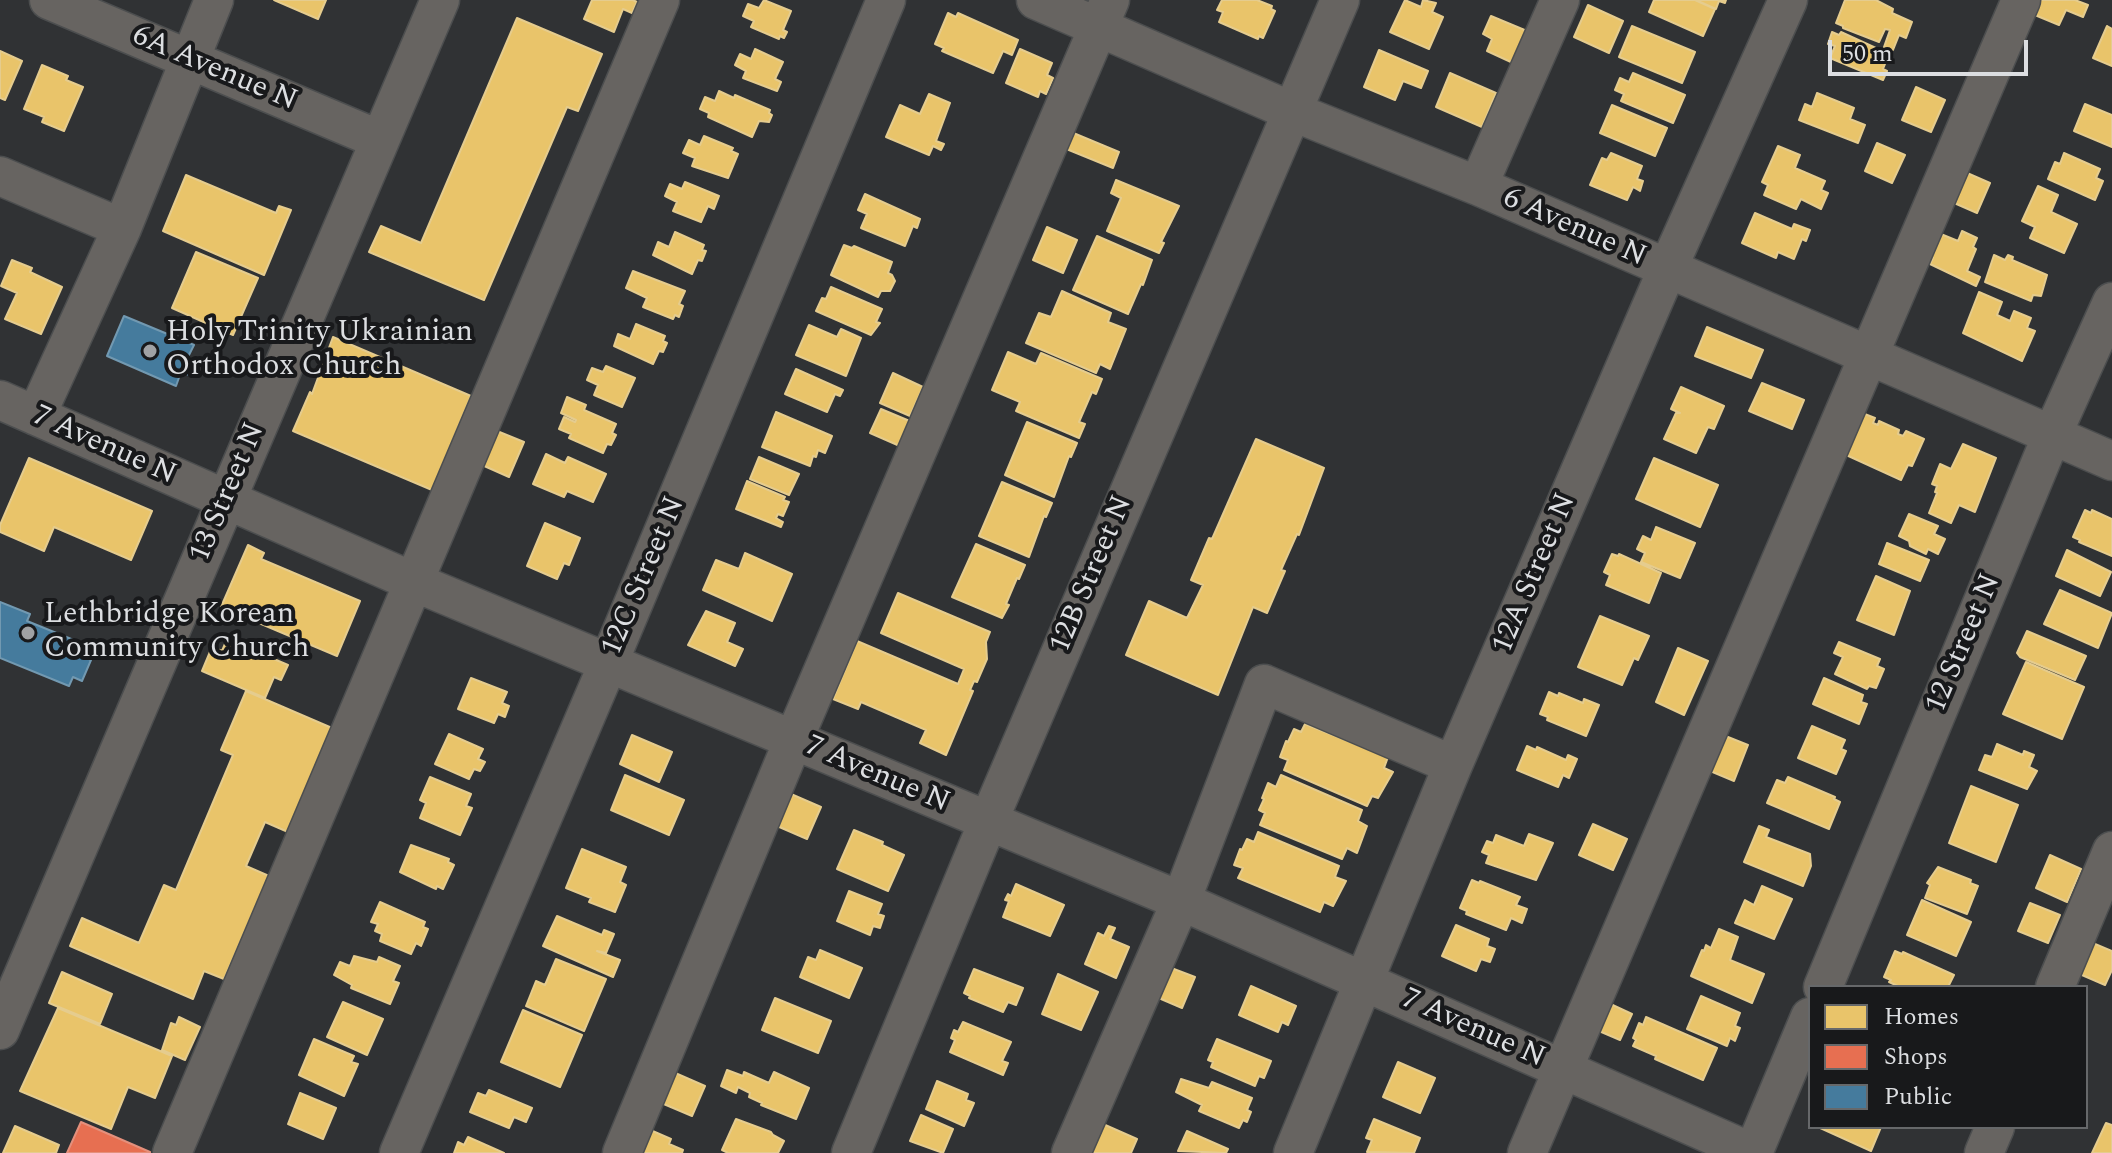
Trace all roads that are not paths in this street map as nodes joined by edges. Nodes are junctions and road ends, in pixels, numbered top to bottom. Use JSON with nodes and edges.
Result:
{"nodes":[{"id":1,"x":49,"y":0,"type":"edge"},
{"id":2,"x":214,"y":0,"type":"edge"},
{"id":3,"x":440,"y":0,"type":"edge"},
{"id":4,"x":660,"y":0,"type":"edge"},
{"id":5,"x":886,"y":0,"type":"edge"},
{"id":6,"x":1036,"y":0,"type":"edge"},
{"id":7,"x":1340,"y":0,"type":"edge"},
{"id":8,"x":1560,"y":0,"type":"edge"},
{"id":9,"x":1788,"y":0,"type":"edge"},
{"id":10,"x":2021,"y":0,"type":"edge"},
{"id":11,"x":1104,"y":13,"type":"edge"},
{"id":12,"x":190,"y":60,"type":"junction"},
{"id":13,"x":1291,"y":111,"type":"junction"},
{"id":14,"x":380,"y":140,"type":"junction"},
{"id":15,"x":0,"y":176,"type":"edge"},
{"id":16,"x":1478,"y":186,"type":"junction"},
{"id":17,"x":122,"y":228,"type":"junction"},
{"id":18,"x":1667,"y":270,"type":"junction"},
{"id":19,"x":2112,"y":302,"type":"edge"},
{"id":20,"x":1868,"y":356,"type":"junction"},
{"id":21,"x":0,"y":400,"type":"edge"},
{"id":22,"x":36,"y":416,"type":"junction"},
{"id":23,"x":2052,"y":435,"type":"junction"},
{"id":24,"x":2112,"y":461,"type":"edge"},
{"id":25,"x":226,"y":500,"type":"junction"},
{"id":26,"x":414,"y":582,"type":"junction"},
{"id":27,"x":608,"y":664,"type":"junction"},
{"id":28,"x":793,"y":741,"type":"junction"},
{"id":29,"x":1453,"y":765,"type":"junction"},
{"id":30,"x":988,"y":822,"type":"junction"},
{"id":31,"x":2112,"y":851,"type":"edge"},
{"id":32,"x":1181,"y":901,"type":"junction"},
{"id":33,"x":1365,"y":983,"type":"junction"},
{"id":34,"x":1824,"y":985,"type":"edge"},
{"id":35,"x":2056,"y":985,"type":"edge"},
{"id":36,"x":1808,"y":1022,"type":"edge"},
{"id":37,"x":0,"y":1030,"type":"edge"},
{"id":38,"x":1562,"y":1069,"type":"junction"},
{"id":39,"x":1994,"y":1129,"type":"edge"},
{"id":40,"x":172,"y":1153,"type":"edge"},
{"id":41,"x":399,"y":1153,"type":"edge"},
{"id":42,"x":622,"y":1153,"type":"edge"},
{"id":43,"x":851,"y":1153,"type":"edge"},
{"id":44,"x":1071,"y":1153,"type":"edge"},
{"id":45,"x":1293,"y":1153,"type":"edge"},
{"id":46,"x":1527,"y":1153,"type":"edge"},
{"id":47,"x":1753,"y":1153,"type":"edge"},
{"id":48,"x":1984,"y":1153,"type":"edge"}],
"edges":[{"from":1,"to":12,"type":"street","name":"6A Avenue N"},
{"from":2,"to":12,"type":"street"},
{"from":3,"to":14,"type":"street","name":"13 Street N"},
{"from":4,"to":26,"type":"street"},
{"from":5,"to":27,"type":"street","name":"12C Street N"},
{"from":6,"to":11,"type":"street","name":"6 Avenue N"},
{"from":7,"to":13,"type":"street","name":"12B Street N"},
{"from":8,"to":16,"type":"street"},
{"from":9,"to":18,"type":"street","name":"12A Street N"},
{"from":10,"to":20,"type":"street"},
{"from":11,"to":13,"type":"street","name":"6 Avenue N"},
{"from":11,"to":28,"type":"street"},
{"from":12,"to":14,"type":"street","name":"6A Avenue N"},
{"from":12,"to":17,"type":"street"},
{"from":13,"to":16,"type":"street","name":"6 Avenue N"},
{"from":13,"to":30,"type":"street","name":"12B Street N"},
{"from":14,"to":25,"type":"street","name":"13 Street N"},
{"from":15,"to":17,"type":"street"},
{"from":16,"to":18,"type":"street","name":"6 Avenue N"},
{"from":17,"to":22,"type":"street"},
{"from":18,"to":20,"type":"street","name":"6 Avenue N"},
{"from":18,"to":29,"type":"street","name":"12A Street N"},
{"from":19,"to":23,"type":"street","name":"12 Street N"},
{"from":20,"to":23,"type":"street","name":"6 Avenue N"},
{"from":20,"to":38,"type":"street"},
{"from":21,"to":22,"type":"street","name":"7 Avenue N"},
{"from":22,"to":25,"type":"street","name":"7 Avenue N"},
{"from":23,"to":24,"type":"street","name":"6 Avenue N"},
{"from":23,"to":34,"type":"street","name":"12 Street N"},
{"from":25,"to":26,"type":"street","name":"7 Avenue N"},
{"from":25,"to":37,"type":"street","name":"13 Street N"},
{"from":26,"to":27,"type":"street","name":"7 Avenue N"},
{"from":26,"to":40,"type":"street"},
{"from":27,"to":28,"type":"street","name":"7 Avenue N"},
{"from":27,"to":41,"type":"street","name":"12C Street N"},
{"from":28,"to":30,"type":"street","name":"7 Avenue N"},
{"from":28,"to":42,"type":"street"},
{"from":29,"to":32,"type":"street"},
{"from":29,"to":33,"type":"street","name":"12A Street N"},
{"from":30,"to":32,"type":"street","name":"7 Avenue N"},
{"from":30,"to":43,"type":"street","name":"12B Street N"},
{"from":31,"to":35,"type":"street"},
{"from":32,"to":33,"type":"street","name":"7 Avenue N"},
{"from":32,"to":44,"type":"street"},
{"from":33,"to":38,"type":"street","name":"7 Avenue N"},
{"from":33,"to":45,"type":"street","name":"12A Street N"},
{"from":36,"to":47,"type":"street"},
{"from":38,"to":46,"type":"street"},
{"from":38,"to":47,"type":"street","name":"7 Avenue N"},
{"from":39,"to":48,"type":"street"}]}
